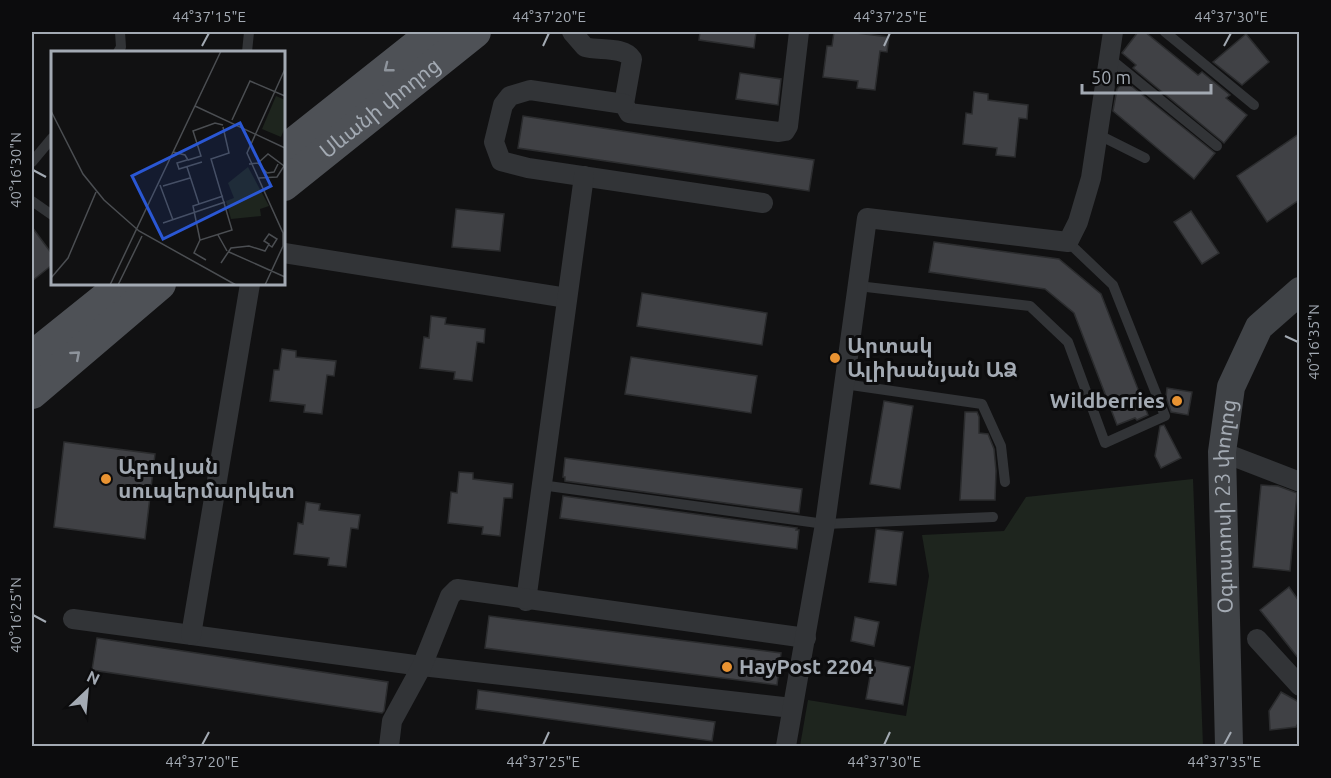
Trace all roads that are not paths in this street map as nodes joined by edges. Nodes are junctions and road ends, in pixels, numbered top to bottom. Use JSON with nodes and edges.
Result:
{"nodes":[{"id":1,"x":120,"y":32,"type":"edge"},
{"id":2,"x":249,"y":32,"type":"edge"},
{"id":3,"x":475,"y":32,"type":"edge"},
{"id":4,"x":572,"y":32,"type":"edge"},
{"id":5,"x":799,"y":32,"type":"edge"},
{"id":6,"x":1113,"y":32,"type":"edge"},
{"id":7,"x":1165,"y":32,"type":"edge"},
{"id":8,"x":427,"y":33,"type":"edge"},
{"id":9,"x":119,"y":51,"type":"edge"},
{"id":10,"x":247,"y":51,"type":"edge"},
{"id":11,"x":1109,"y":58,"type":"junction"},
{"id":12,"x":624,"y":104,"type":"junction"},
{"id":13,"x":1254,"y":105,"type":"dead end"},
{"id":14,"x":1097,"y":134,"type":"junction"},
{"id":15,"x":51,"y":139,"type":"edge"},
{"id":16,"x":1217,"y":146,"type":"dead end"},
{"id":17,"x":285,"y":150,"type":"edge"},
{"id":18,"x":1145,"y":158,"type":"dead end"},
{"id":19,"x":32,"y":162,"type":"edge"},
{"id":20,"x":584,"y":176,"type":"junction"},
{"id":21,"x":285,"y":184,"type":"edge"},
{"id":22,"x":32,"y":201,"type":"edge"},
{"id":23,"x":764,"y":203,"type":"dead end"},
{"id":24,"x":51,"y":214,"type":"edge"},
{"id":25,"x":1068,"y":242,"type":"junction"},
{"id":26,"x":285,"y":253,"type":"edge"},
{"id":27,"x":154,"y":285,"type":"edge"},
{"id":28,"x":250,"y":285,"type":"edge"},
{"id":29,"x":858,"y":286,"type":"junction"},
{"id":30,"x":120,"y":291,"type":"edge"},
{"id":31,"x":1299,"y":291,"type":"edge"},
{"id":32,"x":567,"y":298,"type":"junction"},
{"id":33,"x":32,"y":357,"type":"edge"},
{"id":34,"x":844,"y":384,"type":"junction"},
{"id":35,"x":32,"y":393,"type":"edge"},
{"id":36,"x":1222,"y":452,"type":"junction"},
{"id":37,"x":1005,"y":482,"type":"dead end"},
{"id":38,"x":1299,"y":482,"type":"edge"},
{"id":39,"x":541,"y":485,"type":"junction"},
{"id":40,"x":993,"y":517,"type":"dead end"},
{"id":41,"x":825,"y":524,"type":"junction"},
{"id":42,"x":526,"y":600,"type":"junction"},
{"id":43,"x":73,"y":619,"type":"dead end"},
{"id":44,"x":191,"y":635,"type":"junction"},
{"id":45,"x":806,"y":638,"type":"junction"},
{"id":46,"x":1257,"y":639,"type":"dead end"},
{"id":47,"x":422,"y":666,"type":"junction"},
{"id":48,"x":1299,"y":686,"type":"edge"},
{"id":49,"x":792,"y":708,"type":"junction"},
{"id":50,"x":389,"y":747,"type":"edge"},
{"id":51,"x":786,"y":747,"type":"edge"},
{"id":52,"x":1229,"y":747,"type":"edge"}],
"edges":[{"from":1,"to":9,"type":"lane"},
{"from":2,"to":10,"type":"lane"},
{"from":3,"to":21,"type":"main road","name":"Սևանի փողոց"},
{"from":4,"to":12,"type":"street"},
{"from":5,"to":12,"type":"street"},
{"from":6,"to":11,"type":"street"},
{"from":7,"to":13,"type":"lane"},
{"from":8,"to":17,"type":"main road","name":"Սևանի փողոց","one_way":true},
{"from":11,"to":14,"type":"street"},
{"from":11,"to":16,"type":"lane"},
{"from":12,"to":20,"type":"street"},
{"from":14,"to":18,"type":"lane"},
{"from":14,"to":25,"type":"street"},
{"from":15,"to":19,"type":"lane"},
{"from":20,"to":23,"type":"street"},
{"from":20,"to":32,"type":"street"},
{"from":22,"to":24,"type":"lane"},
{"from":25,"to":29,"type":"street"},
{"from":25,"to":29,"type":"lane"},
{"from":26,"to":32,"type":"street"},
{"from":27,"to":30,"type":"main road"},
{"from":28,"to":44,"type":"street"},
{"from":29,"to":34,"type":"street"},
{"from":30,"to":33,"type":"main road"},
{"from":35,"to":30,"type":"main road","one_way":true},
{"from":31,"to":36,"type":"street","name":"Օգոստոսի 23 փողոց"},
{"from":32,"to":39,"type":"street"},
{"from":34,"to":37,"type":"lane"},
{"from":34,"to":41,"type":"street"},
{"from":36,"to":38,"type":"street"},
{"from":36,"to":52,"type":"street","name":"Օգոստոսի 23 փողոց"},
{"from":39,"to":41,"type":"lane"},
{"from":39,"to":42,"type":"street"},
{"from":40,"to":41,"type":"lane"},
{"from":41,"to":45,"type":"street"},
{"from":42,"to":45,"type":"street"},
{"from":42,"to":47,"type":"street"},
{"from":43,"to":44,"type":"street"},
{"from":44,"to":47,"type":"street"},
{"from":45,"to":49,"type":"street"},
{"from":46,"to":48,"type":"street"},
{"from":47,"to":49,"type":"street"},
{"from":47,"to":50,"type":"street"},
{"from":49,"to":51,"type":"street"}]}
